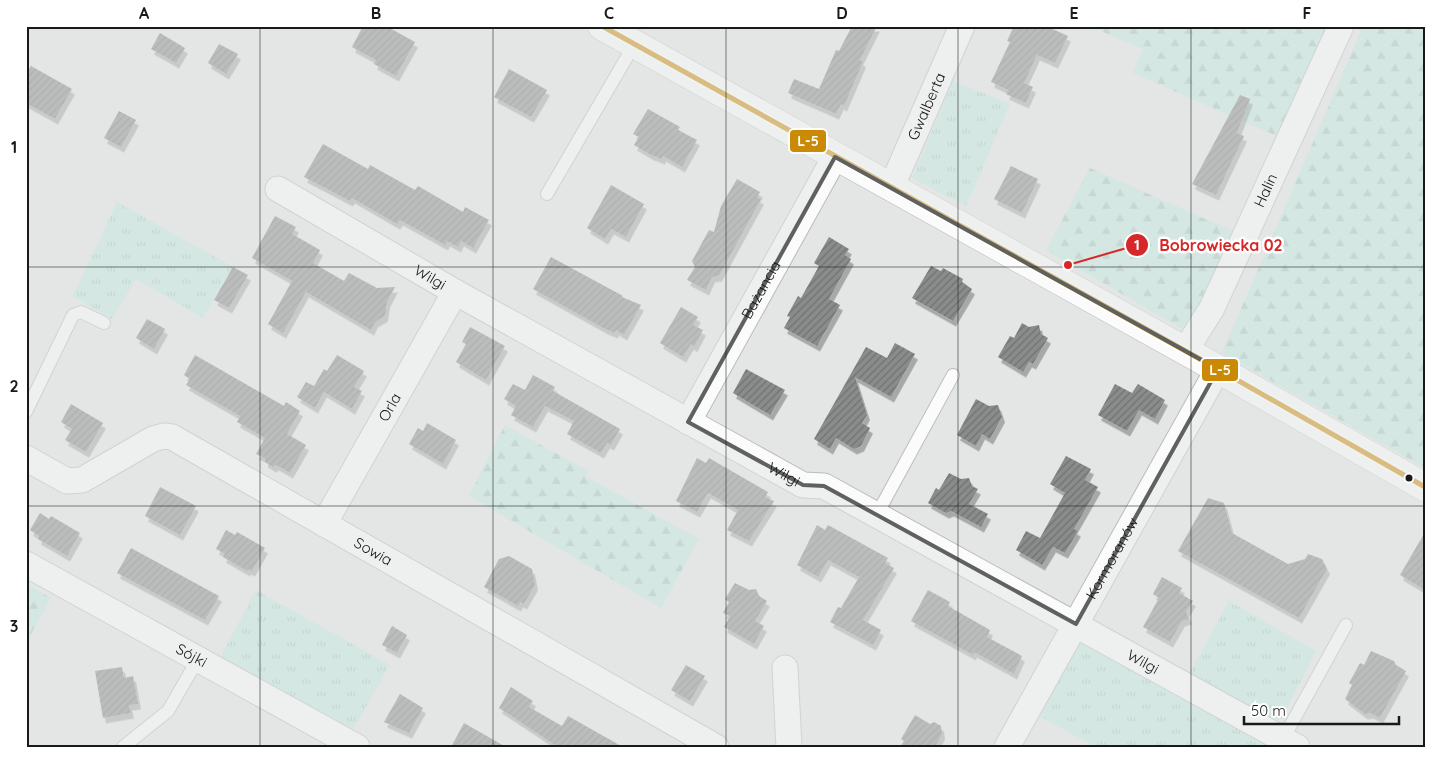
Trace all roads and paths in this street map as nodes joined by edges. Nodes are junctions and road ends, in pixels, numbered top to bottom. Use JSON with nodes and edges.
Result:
{"nodes":[{"id":1,"x":962,"y":26,"type":"edge"},
{"id":2,"x":1341,"y":26,"type":"edge"},
{"id":3,"x":607,"y":27,"type":"edge"},
{"id":4,"x":634,"y":45,"type":"junction"},
{"id":5,"x":834,"y":157,"type":"junction"},
{"id":6,"x":890,"y":188,"type":"junction"},
{"id":7,"x":278,"y":189,"type":"dead end"},
{"id":8,"x":547,"y":194,"type":"dead end"},
{"id":9,"x":455,"y":292,"type":"junction"},
{"id":10,"x":104,"y":323,"type":"dead end"},
{"id":11,"x":1185,"y":351,"type":"junction"},
{"id":12,"x":1218,"y":369,"type":"junction"},
{"id":13,"x":953,"y":375,"type":"dead end"},
{"id":14,"x":26,"y":412,"type":"edge"},
{"id":15,"x":688,"y":422,"type":"junction"},
{"id":16,"x":26,"y":458,"type":"edge"},
{"id":17,"x":1425,"y":487,"type":"edge"},
{"id":18,"x":876,"y":516,"type":"junction"},
{"id":19,"x":324,"y":524,"type":"junction"},
{"id":20,"x":26,"y":564,"type":"edge"},
{"id":21,"x":1076,"y":624,"type":"junction"},
{"id":22,"x":1346,"y":626,"type":"dead end"},
{"id":23,"x":198,"y":658,"type":"junction"},
{"id":24,"x":785,"y":668,"type":"dead end"},
{"id":25,"x":1290,"y":743,"type":"edge"},
{"id":26,"x":123,"y":747,"type":"edge"},
{"id":27,"x":357,"y":747,"type":"edge"},
{"id":28,"x":716,"y":747,"type":"edge"},
{"id":29,"x":789,"y":747,"type":"edge"},
{"id":30,"x":1007,"y":747,"type":"edge"}],
"edges":[{"from":1,"to":6,"type":"street","name":"Gwalberta"},
{"from":2,"to":11,"type":"street","name":"Halin"},
{"from":3,"to":4,"type":"street"},
{"from":4,"to":5,"type":"street"},
{"from":4,"to":8,"type":"lane"},
{"from":5,"to":6,"type":"street"},
{"from":5,"to":15,"type":"street","name":"Bażancia"},
{"from":6,"to":11,"type":"street"},
{"from":7,"to":9,"type":"street","name":"Wilgi"},
{"from":9,"to":15,"type":"street","name":"Wilgi"},
{"from":9,"to":19,"type":"street","name":"Orla"},
{"from":10,"to":14,"type":"lane"},
{"from":11,"to":12,"type":"street"},
{"from":12,"to":17,"type":"street"},
{"from":12,"to":21,"type":"street","name":"Kormoranów"},
{"from":13,"to":18,"type":"lane"},
{"from":15,"to":18,"type":"street","name":"Wilgi"},
{"from":16,"to":19,"type":"street","name":"Sowia"},
{"from":18,"to":21,"type":"street","name":"Wilgi"},
{"from":19,"to":28,"type":"street","name":"Sowia"},
{"from":20,"to":23,"type":"street","name":"Sójki"},
{"from":21,"to":25,"type":"street","name":"Wilgi"},
{"from":21,"to":30,"type":"street","name":"Kormoranów"},
{"from":22,"to":25,"type":"lane"},
{"from":23,"to":26,"type":"lane"},
{"from":23,"to":27,"type":"street","name":"Sójki"},
{"from":24,"to":29,"type":"street"}]}
